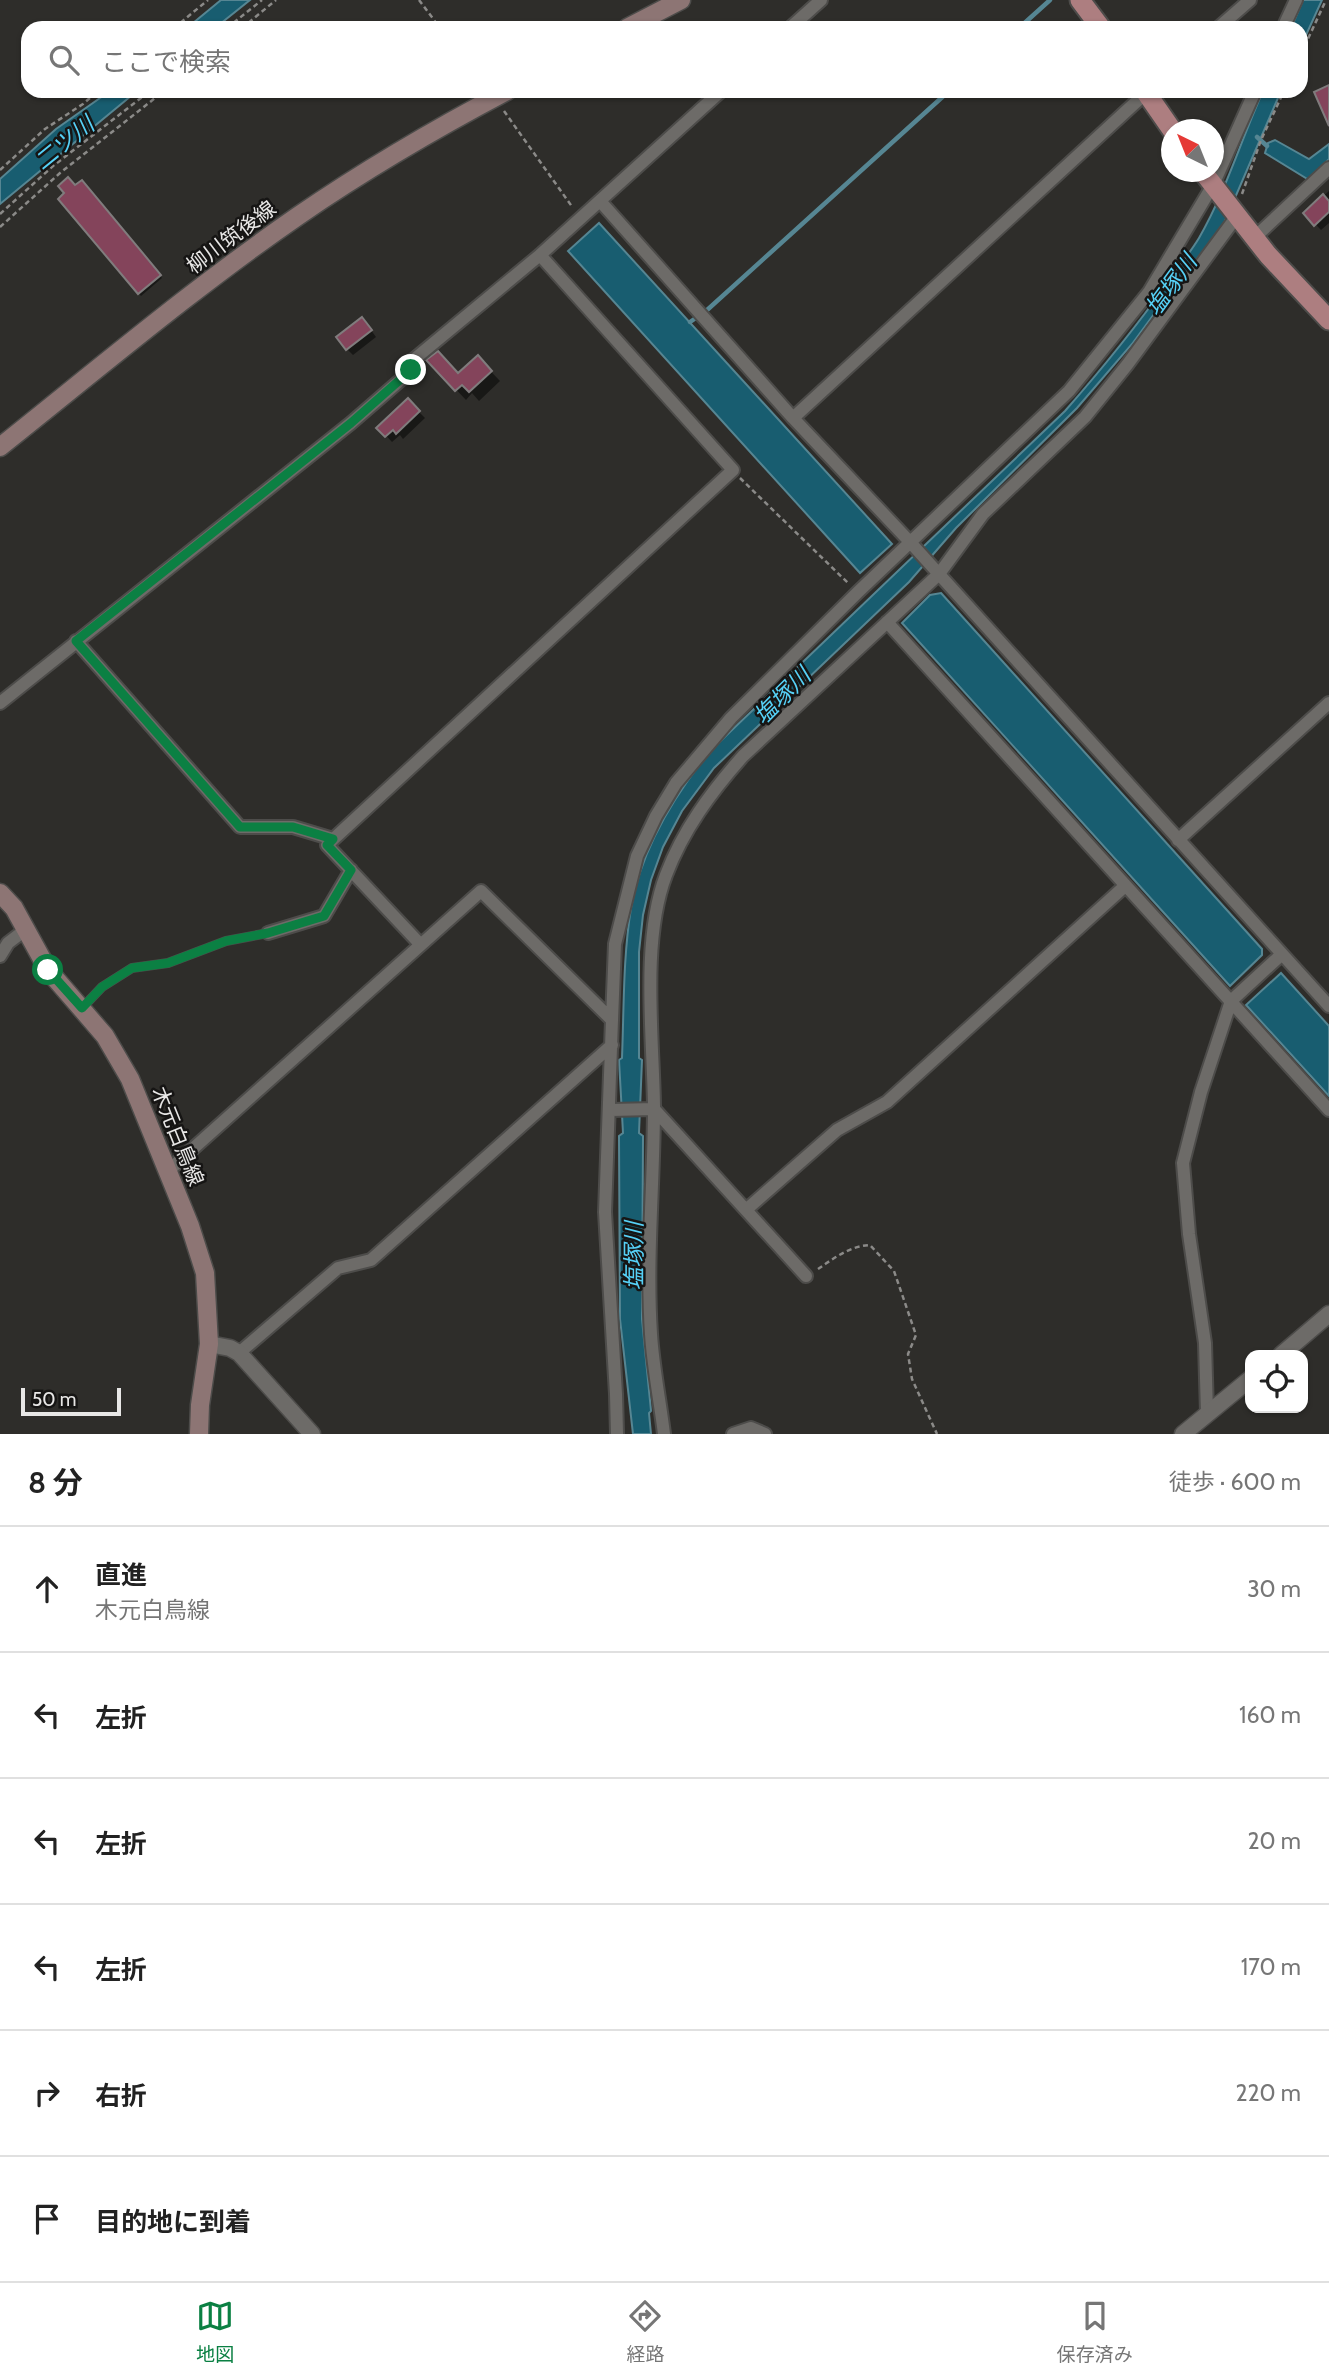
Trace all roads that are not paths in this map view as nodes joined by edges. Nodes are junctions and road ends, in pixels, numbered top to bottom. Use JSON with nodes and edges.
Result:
{"nodes":[{"id":1,"x":681,"y":0,"type":"edge"},
{"id":2,"x":821,"y":0,"type":"edge"},
{"id":3,"x":1080,"y":0,"type":"edge"},
{"id":4,"x":1250,"y":0,"type":"edge"},
{"id":5,"x":1296,"y":0,"type":"edge"},
{"id":6,"x":640,"y":21,"type":"edge"},
{"id":7,"x":798,"y":21,"type":"edge"},
{"id":8,"x":1096,"y":21,"type":"edge"},
{"id":9,"x":1226,"y":21,"type":"edge"},
{"id":10,"x":1286,"y":21,"type":"edge"},
{"id":11,"x":494,"y":98,"type":"edge"},
{"id":12,"x":713,"y":98,"type":"edge"},
{"id":13,"x":1140,"y":98,"type":"edge"},
{"id":14,"x":1150,"y":98,"type":"edge"},
{"id":15,"x":1252,"y":98,"type":"edge"},
{"id":16,"x":1164,"y":119,"type":"edge"},
{"id":17,"x":1224,"y":155,"type":"edge"},
{"id":18,"x":1329,"y":168,"type":"edge"},
{"id":19,"x":1211,"y":182,"type":"edge"},
{"id":20,"x":600,"y":201,"type":"junction"},
{"id":21,"x":1234,"y":212,"type":"junction"},
{"id":22,"x":1254,"y":238,"type":"junction"},
{"id":23,"x":540,"y":255,"type":"junction"},
{"id":24,"x":1329,"y":320,"type":"edge"},
{"id":25,"x":793,"y":418,"type":"junction"},
{"id":26,"x":0,"y":447,"type":"edge"},
{"id":27,"x":910,"y":542,"type":"junction"},
{"id":28,"x":939,"y":574,"type":"junction"},
{"id":29,"x":887,"y":622,"type":"junction"},
{"id":30,"x":76,"y":641,"type":"junction"},
{"id":31,"x":0,"y":702,"type":"edge"},
{"id":32,"x":1329,"y":703,"type":"edge"},
{"id":33,"x":333,"y":839,"type":"junction"},
{"id":34,"x":1178,"y":840,"type":"junction"},
{"id":35,"x":351,"y":870,"type":"junction"},
{"id":36,"x":1125,"y":886,"type":"junction"},
{"id":37,"x":0,"y":893,"type":"edge"},
{"id":38,"x":25,"y":930,"type":"junction"},
{"id":39,"x":268,"y":933,"type":"joint"},
{"id":40,"x":420,"y":944,"type":"junction"},
{"id":41,"x":1282,"y":954,"type":"junction"},
{"id":42,"x":0,"y":956,"type":"edge"},
{"id":43,"x":1231,"y":1001,"type":"junction"},
{"id":44,"x":1329,"y":1006,"type":"edge"},
{"id":45,"x":82,"y":1008,"type":"junction"},
{"id":46,"x":612,"y":1020,"type":"junction"},
{"id":47,"x":612,"y":1045,"type":"junction"},
{"id":48,"x":611,"y":1110,"type":"junction"},
{"id":49,"x":649,"y":1110,"type":"junction"},
{"id":50,"x":1329,"y":1110,"type":"edge"},
{"id":51,"x":168,"y":1171,"type":"junction"},
{"id":52,"x":747,"y":1209,"type":"junction"},
{"id":53,"x":806,"y":1276,"type":"road end"},
{"id":54,"x":1329,"y":1314,"type":"edge"},
{"id":55,"x":209,"y":1344,"type":"junction"},
{"id":56,"x":1287,"y":1350,"type":"edge"},
{"id":57,"x":239,"y":1353,"type":"junction"},
{"id":58,"x":1245,"y":1383,"type":"edge"},
{"id":59,"x":1207,"y":1413,"type":"junction"},
{"id":60,"x":199,"y":1434,"type":"edge"},
{"id":61,"x":312,"y":1434,"type":"edge"},
{"id":62,"x":617,"y":1434,"type":"edge"},
{"id":63,"x":664,"y":1434,"type":"edge"},
{"id":64,"x":733,"y":1434,"type":"edge"},
{"id":65,"x":765,"y":1434,"type":"edge"},
{"id":66,"x":1183,"y":1434,"type":"edge"}],
"edges":[{"from":1,"to":6,"type":"main road"},
{"from":2,"to":7,"type":"street"},
{"from":3,"to":8,"type":"main road"},
{"from":4,"to":9,"type":"street"},
{"from":5,"to":10,"type":"street"},
{"from":11,"to":26,"type":"main road","name":"柳川筑後線"},
{"from":12,"to":20,"type":"street"},
{"from":13,"to":25,"type":"street"},
{"from":14,"to":16,"type":"main road"},
{"from":15,"to":17,"type":"street"},
{"from":18,"to":22,"type":"street"},
{"from":19,"to":21,"type":"main road"},
{"from":19,"to":27,"type":"street"},
{"from":20,"to":23,"type":"street"},
{"from":20,"to":25,"type":"street"},
{"from":21,"to":22,"type":"main road"},
{"from":21,"to":28,"type":"street"},
{"from":22,"to":24,"type":"main road"},
{"from":23,"to":30,"type":"street"},
{"from":23,"to":33,"type":"street"},
{"from":25,"to":27,"type":"street"},
{"from":27,"to":28,"type":"street"},
{"from":27,"to":46,"type":"street"},
{"from":28,"to":29,"type":"street"},
{"from":28,"to":34,"type":"street"},
{"from":29,"to":36,"type":"street"},
{"from":29,"to":49,"type":"street"},
{"from":30,"to":31,"type":"street"},
{"from":30,"to":33,"type":"street"},
{"from":32,"to":34,"type":"street"},
{"from":33,"to":35,"type":"street"},
{"from":34,"to":41,"type":"street"},
{"from":35,"to":39,"type":"street"},
{"from":35,"to":40,"type":"street"},
{"from":36,"to":43,"type":"street"},
{"from":36,"to":52,"type":"street"},
{"from":37,"to":38,"type":"main road","name":"木元白鳥線"},
{"from":38,"to":42,"type":"street"},
{"from":38,"to":45,"type":"main road","name":"木元白鳥線"},
{"from":39,"to":45,"type":"lane"},
{"from":40,"to":46,"type":"street"},
{"from":40,"to":51,"type":"street"},
{"from":41,"to":43,"type":"street"},
{"from":41,"to":44,"type":"street"},
{"from":43,"to":50,"type":"street"},
{"from":43,"to":59,"type":"street"},
{"from":45,"to":51,"type":"main road","name":"木元白鳥線"},
{"from":46,"to":47,"type":"street"},
{"from":47,"to":48,"type":"street"},
{"from":47,"to":57,"type":"street"},
{"from":48,"to":49,"type":"street"},
{"from":48,"to":62,"type":"street"},
{"from":49,"to":52,"type":"street"},
{"from":49,"to":63,"type":"street"},
{"from":51,"to":55,"type":"main road","name":"木元白鳥線"},
{"from":52,"to":53,"type":"street"},
{"from":54,"to":56,"type":"street"},
{"from":55,"to":57,"type":"street"},
{"from":55,"to":60,"type":"main road","name":"木元白鳥線"},
{"from":57,"to":61,"type":"street"},
{"from":58,"to":59,"type":"street"},
{"from":59,"to":66,"type":"street"},
{"from":64,"to":65,"type":"street"}]}
